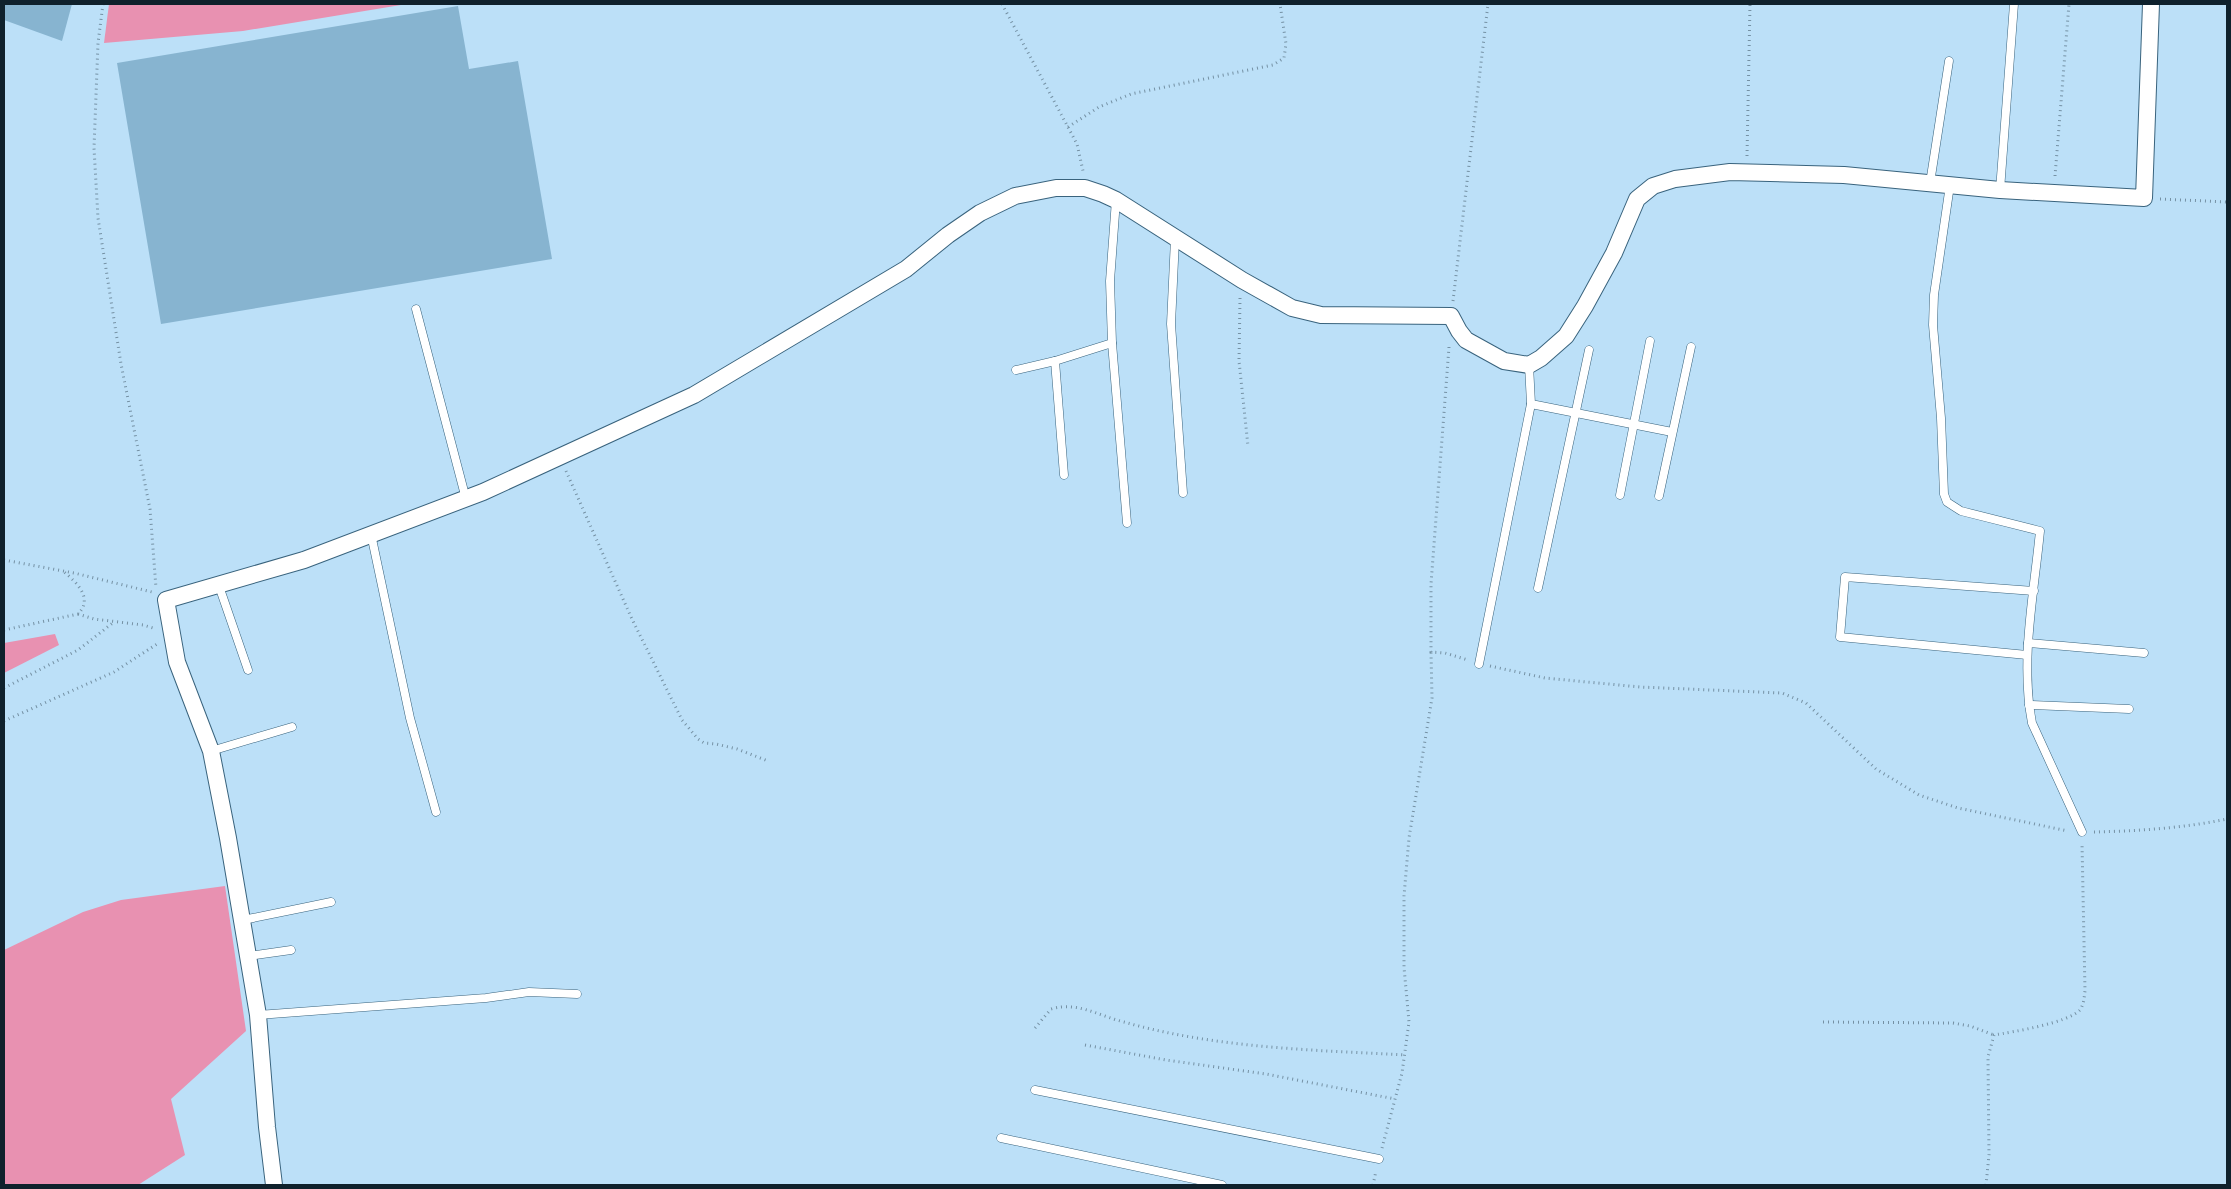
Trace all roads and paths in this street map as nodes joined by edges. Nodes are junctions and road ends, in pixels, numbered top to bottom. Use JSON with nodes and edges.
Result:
{"nodes":[{"id":1,"x":103,"y":4,"type":"edge"},
{"id":2,"x":1002,"y":4,"type":"edge"},
{"id":3,"x":1280,"y":4,"type":"edge"},
{"id":4,"x":1488,"y":4,"type":"edge"},
{"id":5,"x":1750,"y":4,"type":"edge"},
{"id":6,"x":2014,"y":4,"type":"edge"},
{"id":7,"x":2069,"y":4,"type":"edge"},
{"id":8,"x":2152,"y":4,"type":"edge"},
{"id":9,"x":1948,"y":62,"type":"dead end"},
{"id":10,"x":1068,"y":127,"type":"junction"},
{"id":11,"x":1747,"y":172,"type":"junction"},
{"id":12,"x":1930,"y":183,"type":"junction"},
{"id":13,"x":1950,"y":185,"type":"junction"},
{"id":14,"x":1085,"y":188,"type":"junction"},
{"id":15,"x":2000,"y":190,"type":"junction"},
{"id":16,"x":2054,"y":194,"type":"junction"},
{"id":17,"x":2144,"y":198,"type":"junction"},
{"id":18,"x":1116,"y":200,"type":"junction"},
{"id":19,"x":2227,"y":202,"type":"edge"},
{"id":20,"x":1175,"y":239,"type":"junction"},
{"id":21,"x":1242,"y":280,"type":"junction"},
{"id":22,"x":416,"y":309,"type":"dead end"},
{"id":23,"x":1451,"y":316,"type":"junction"},
{"id":24,"x":1650,"y":341,"type":"dead end"},
{"id":25,"x":1112,"y":343,"type":"junction"},
{"id":26,"x":1691,"y":347,"type":"dead end"},
{"id":27,"x":1589,"y":350,"type":"dead end"},
{"id":28,"x":1055,"y":361,"type":"junction"},
{"id":29,"x":1529,"y":365,"type":"junction"},
{"id":30,"x":1016,"y":370,"type":"dead end"},
{"id":31,"x":1531,"y":404,"type":"junction"},
{"id":32,"x":1575,"y":414,"type":"junction"},
{"id":33,"x":1634,"y":425,"type":"junction"},
{"id":34,"x":1672,"y":432,"type":"junction"},
{"id":35,"x":1248,"y":446,"type":"dead end"},
{"id":36,"x":559,"y":457,"type":"junction"},
{"id":37,"x":1064,"y":475,"type":"dead end"},
{"id":38,"x":1183,"y":493,"type":"dead end"},
{"id":39,"x":1620,"y":495,"type":"dead end"},
{"id":40,"x":1659,"y":496,"type":"dead end"},
{"id":41,"x":466,"y":499,"type":"junction"},
{"id":42,"x":1127,"y":523,"type":"dead end"},
{"id":43,"x":371,"y":534,"type":"junction"},
{"id":44,"x":4,"y":560,"type":"edge"},
{"id":45,"x":62,"y":571,"type":"junction"},
{"id":46,"x":219,"y":586,"type":"junction"},
{"id":47,"x":1538,"y":588,"type":"dead end"},
{"id":48,"x":2034,"y":591,"type":"junction"},
{"id":49,"x":78,"y":614,"type":"junction"},
{"id":50,"x":114,"y":622,"type":"junction"},
{"id":51,"x":4,"y":630,"type":"edge"},
{"id":52,"x":167,"y":637,"type":"junction"},
{"id":53,"x":2028,"y":643,"type":"junction"},
{"id":54,"x":1431,"y":652,"type":"junction"},
{"id":55,"x":2144,"y":653,"type":"dead end"},
{"id":56,"x":2026,"y":655,"type":"junction"},
{"id":57,"x":1479,"y":664,"type":"junction"},
{"id":58,"x":248,"y":670,"type":"dead end"},
{"id":59,"x":4,"y":688,"type":"edge"},
{"id":60,"x":2029,"y":705,"type":"junction"},
{"id":61,"x":2129,"y":709,"type":"dead end"},
{"id":62,"x":4,"y":721,"type":"edge"},
{"id":63,"x":292,"y":727,"type":"dead end"},
{"id":64,"x":211,"y":751,"type":"junction"},
{"id":65,"x":768,"y":761,"type":"dead end"},
{"id":66,"x":436,"y":812,"type":"dead end"},
{"id":67,"x":2227,"y":819,"type":"edge"},
{"id":68,"x":2082,"y":832,"type":"junction"},
{"id":69,"x":331,"y":902,"type":"dead end"},
{"id":70,"x":243,"y":920,"type":"junction"},
{"id":71,"x":291,"y":950,"type":"dead end"},
{"id":72,"x":249,"y":956,"type":"junction"},
{"id":73,"x":577,"y":994,"type":"dead end"},
{"id":74,"x":258,"y":1015,"type":"junction"},
{"id":75,"x":1823,"y":1022,"type":"dead end"},
{"id":76,"x":1035,"y":1028,"type":"dead end"},
{"id":77,"x":1994,"y":1035,"type":"junction"},
{"id":78,"x":1085,"y":1045,"type":"dead end"},
{"id":79,"x":1405,"y":1055,"type":"junction"},
{"id":80,"x":1035,"y":1090,"type":"dead end"},
{"id":81,"x":1395,"y":1099,"type":"junction"},
{"id":82,"x":1001,"y":1138,"type":"dead end"},
{"id":83,"x":1379,"y":1159,"type":"joint"},
{"id":84,"x":274,"y":1185,"type":"edge"},
{"id":85,"x":1222,"y":1185,"type":"edge"},
{"id":86,"x":1986,"y":1185,"type":"edge"}],
"edges":[{"from":1,"to":45,"type":"path"},
{"from":2,"to":10,"type":"path"},
{"from":3,"to":10,"type":"path"},
{"from":4,"to":23,"type":"path"},
{"from":5,"to":11,"type":"path"},
{"from":6,"to":15,"type":"lane"},
{"from":7,"to":16,"type":"path"},
{"from":8,"to":17,"type":"street"},
{"from":9,"to":12,"type":"lane"},
{"from":10,"to":14,"type":"path"},
{"from":11,"to":12,"type":"street"},
{"from":11,"to":29,"type":"street"},
{"from":12,"to":13,"type":"street"},
{"from":13,"to":15,"type":"street"},
{"from":13,"to":48,"type":"lane"},
{"from":14,"to":18,"type":"street"},
{"from":14,"to":36,"type":"street"},
{"from":15,"to":16,"type":"street"},
{"from":16,"to":17,"type":"street"},
{"from":17,"to":19,"type":"path"},
{"from":18,"to":20,"type":"street"},
{"from":18,"to":25,"type":"lane"},
{"from":20,"to":21,"type":"street"},
{"from":20,"to":38,"type":"lane"},
{"from":21,"to":23,"type":"street"},
{"from":21,"to":35,"type":"path"},
{"from":22,"to":41,"type":"lane"},
{"from":23,"to":29,"type":"street"},
{"from":23,"to":54,"type":"path"},
{"from":24,"to":33,"type":"lane"},
{"from":25,"to":28,"type":"lane"},
{"from":25,"to":42,"type":"lane"},
{"from":26,"to":34,"type":"lane"},
{"from":27,"to":32,"type":"lane"},
{"from":28,"to":30,"type":"lane"},
{"from":28,"to":37,"type":"lane"},
{"from":29,"to":31,"type":"lane"},
{"from":31,"to":32,"type":"lane"},
{"from":31,"to":57,"type":"lane"},
{"from":32,"to":33,"type":"lane"},
{"from":32,"to":47,"type":"lane"},
{"from":33,"to":34,"type":"lane"},
{"from":33,"to":39,"type":"lane"},
{"from":34,"to":40,"type":"lane"},
{"from":36,"to":41,"type":"street"},
{"from":36,"to":65,"type":"path"},
{"from":41,"to":43,"type":"street"},
{"from":43,"to":46,"type":"street"},
{"from":43,"to":66,"type":"lane"},
{"from":44,"to":45,"type":"path"},
{"from":45,"to":49,"type":"path"},
{"from":46,"to":52,"type":"street"},
{"from":46,"to":58,"type":"lane"},
{"from":48,"to":53,"type":"lane"},
{"from":48,"to":56,"type":"lane"},
{"from":49,"to":50,"type":"path"},
{"from":49,"to":51,"type":"path"},
{"from":50,"to":52,"type":"path"},
{"from":50,"to":59,"type":"path"},
{"from":52,"to":62,"type":"path"},
{"from":52,"to":64,"type":"street"},
{"from":53,"to":55,"type":"lane"},
{"from":53,"to":56,"type":"lane"},
{"from":54,"to":57,"type":"path"},
{"from":54,"to":79,"type":"path"},
{"from":56,"to":60,"type":"lane"},
{"from":57,"to":68,"type":"path"},
{"from":60,"to":61,"type":"lane"},
{"from":60,"to":68,"type":"lane"},
{"from":63,"to":64,"type":"lane"},
{"from":64,"to":70,"type":"street"},
{"from":67,"to":68,"type":"path"},
{"from":68,"to":77,"type":"path"},
{"from":69,"to":70,"type":"lane"},
{"from":70,"to":72,"type":"street"},
{"from":71,"to":72,"type":"lane"},
{"from":72,"to":74,"type":"street"},
{"from":73,"to":74,"type":"lane"},
{"from":74,"to":84,"type":"street"},
{"from":75,"to":77,"type":"path"},
{"from":76,"to":79,"type":"path"},
{"from":77,"to":86,"type":"path"},
{"from":78,"to":81,"type":"path"},
{"from":79,"to":81,"type":"path"},
{"from":80,"to":83,"type":"lane"},
{"from":81,"to":83,"type":"path"},
{"from":82,"to":85,"type":"lane"}]}
